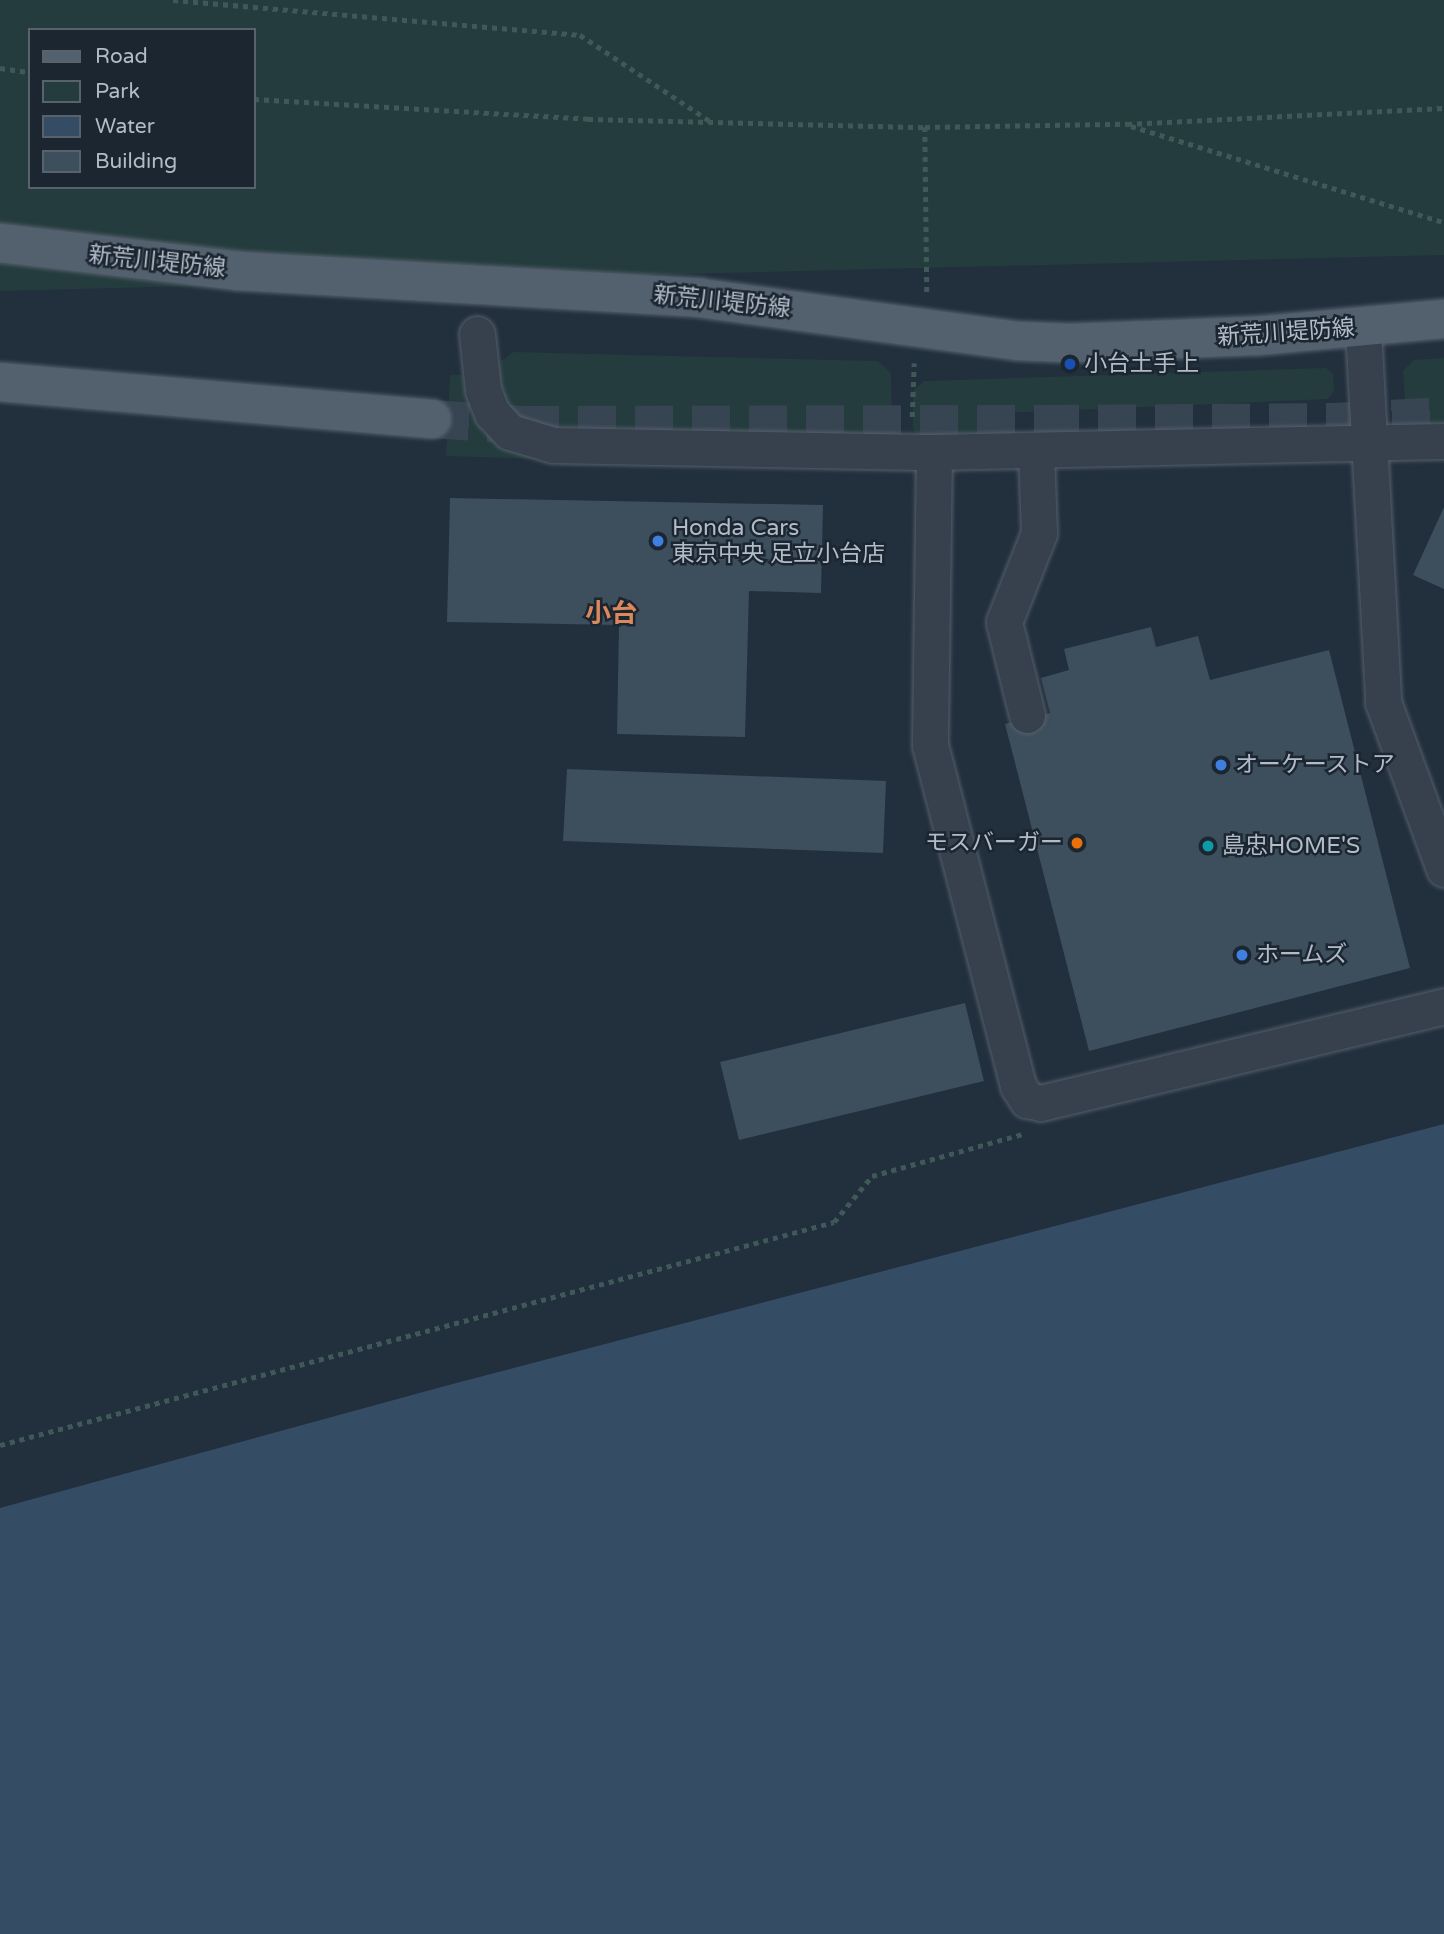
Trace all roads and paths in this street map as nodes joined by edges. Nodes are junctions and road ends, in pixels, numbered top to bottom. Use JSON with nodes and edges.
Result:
{"nodes":[{"id":1,"x":173,"y":0,"type":"edge"},
{"id":2,"x":0,"y":68,"type":"edge"},
{"id":3,"x":28,"y":72,"type":"edge"},
{"id":4,"x":256,"y":99,"type":"edge"},
{"id":5,"x":1444,"y":108,"type":"edge"},
{"id":6,"x":714,"y":123,"type":"junction"},
{"id":7,"x":1127,"y":124,"type":"junction"},
{"id":8,"x":925,"y":127,"type":"junction"},
{"id":9,"x":1444,"y":222,"type":"edge"},
{"id":10,"x":0,"y":243,"type":"edge"},
{"id":11,"x":921,"y":318,"type":"junction"},
{"id":12,"x":1444,"y":319,"type":"edge"},
{"id":13,"x":1363,"y":328,"type":"junction"},
{"id":14,"x":477,"y":334,"type":"dead end"},
{"id":15,"x":0,"y":382,"type":"edge"},
{"id":16,"x":431,"y":419,"type":"tunnel mouth"},
{"id":17,"x":1444,"y":440,"type":"edge"},
{"id":18,"x":1370,"y":445,"type":"junction"},
{"id":19,"x":1036,"y":450,"type":"junction"},
{"id":20,"x":922,"y":452,"type":"junction"},
{"id":21,"x":1027,"y":715,"type":"dead end"},
{"id":22,"x":1444,"y":869,"type":"edge"},
{"id":23,"x":1444,"y":1006,"type":"edge"},
{"id":24,"x":1033,"y":1131,"type":"dead end"},
{"id":25,"x":0,"y":1445,"type":"edge"}],
"edges":[{"from":1,"to":6,"type":"path"},
{"from":2,"to":3,"type":"path"},
{"from":4,"to":6,"type":"path"},
{"from":5,"to":7,"type":"path"},
{"from":6,"to":8,"type":"path"},
{"from":7,"to":8,"type":"path"},
{"from":7,"to":9,"type":"path"},
{"from":8,"to":11,"type":"path"},
{"from":10,"to":11,"type":"main road","name":"新荒川堤防線"},
{"from":11,"to":13,"type":"main road","name":"新荒川堤防線"},
{"from":11,"to":20,"type":"path"},
{"from":12,"to":13,"type":"main road","name":"新荒川堤防線"},
{"from":13,"to":18,"type":"street"},
{"from":14,"to":20,"type":"street"},
{"from":15,"to":16,"type":"main road"},
{"from":17,"to":18,"type":"street"},
{"from":18,"to":19,"type":"street"},
{"from":18,"to":22,"type":"street"},
{"from":19,"to":20,"type":"street"},
{"from":19,"to":21,"type":"street"},
{"from":20,"to":23,"type":"street"},
{"from":24,"to":25,"type":"path"}]}
